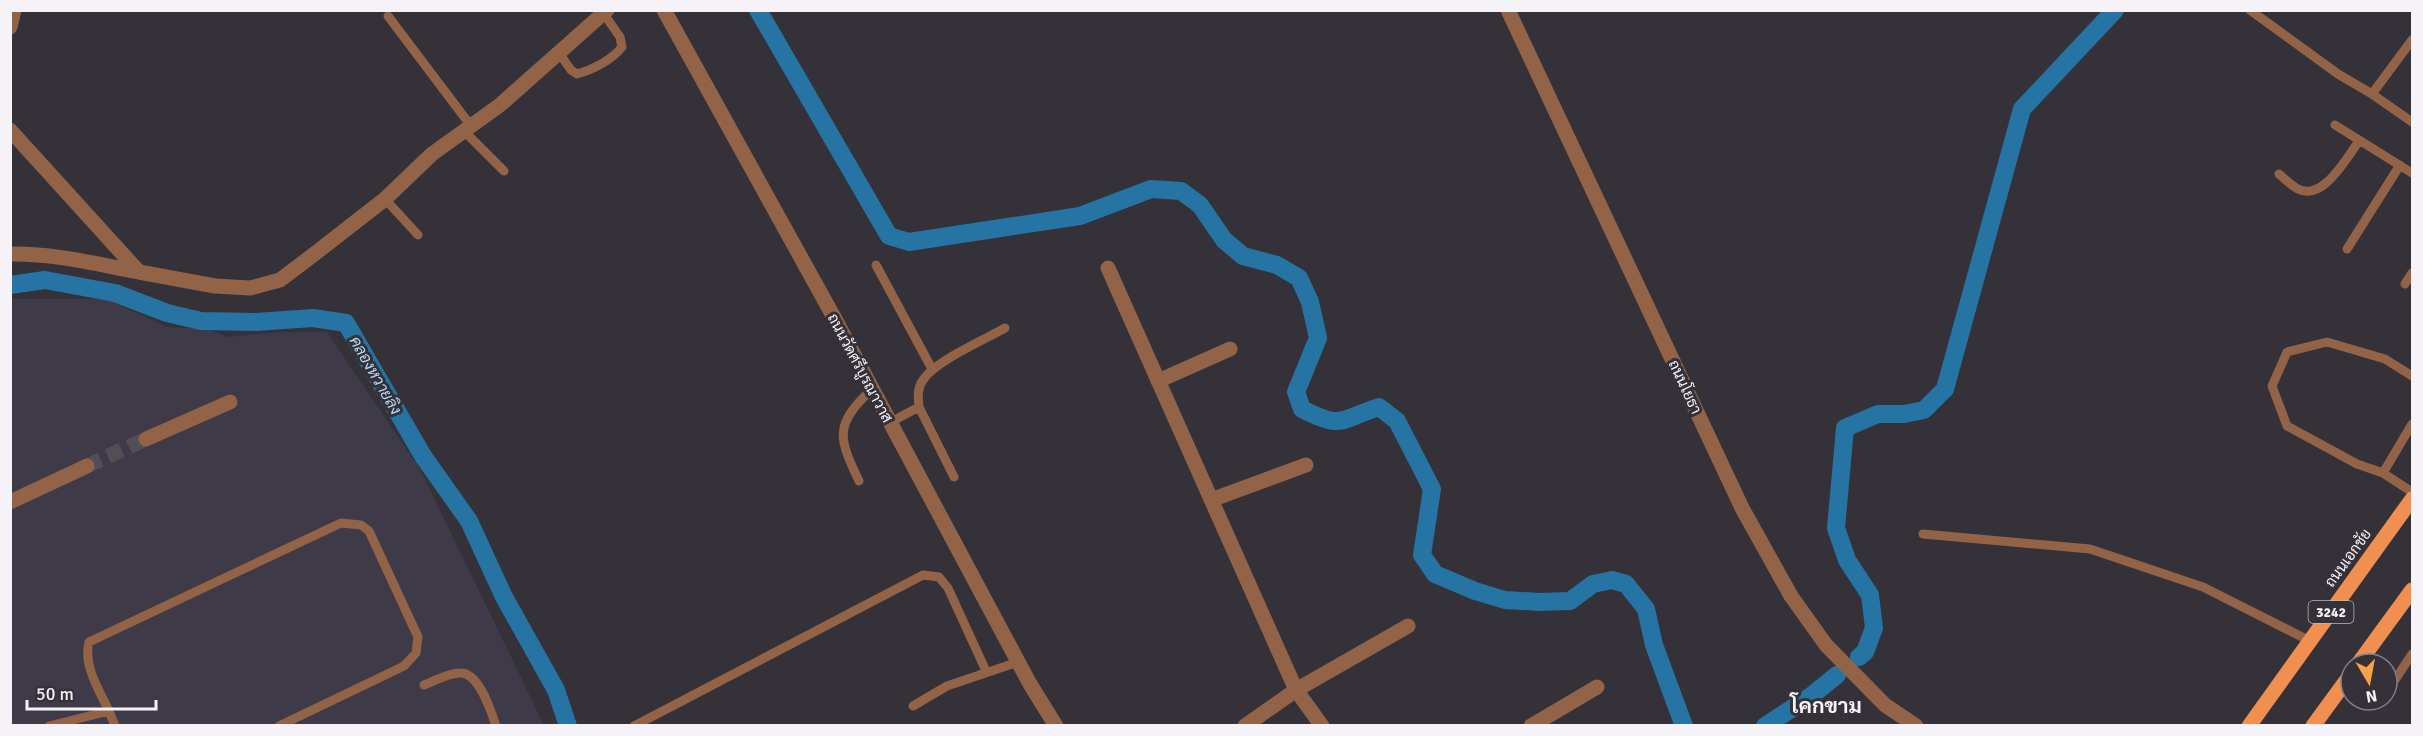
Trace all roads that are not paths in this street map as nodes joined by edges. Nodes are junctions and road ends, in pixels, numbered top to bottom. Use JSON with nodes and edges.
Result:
{"nodes":[{"id":1,"x":14,"y":10,"type":"edge"},
{"id":2,"x":664,"y":10,"type":"edge"},
{"id":3,"x":1508,"y":10,"type":"edge"},
{"id":4,"x":2250,"y":10,"type":"edge"},
{"id":5,"x":605,"y":12,"type":"edge"},
{"id":6,"x":388,"y":16,"type":"dead end"},
{"id":7,"x":10,"y":27,"type":"edge"},
{"id":8,"x":2412,"y":40,"type":"edge"},
{"id":9,"x":559,"y":53,"type":"junction"},
{"id":10,"x":2372,"y":94,"type":"junction"},
{"id":11,"x":2412,"y":122,"type":"edge"},
{"id":12,"x":2335,"y":125,"type":"dead end"},
{"id":13,"x":468,"y":128,"type":"junction"},
{"id":14,"x":10,"y":130,"type":"edge"},
{"id":15,"x":2359,"y":141,"type":"junction"},
{"id":16,"x":2400,"y":165,"type":"junction"},
{"id":17,"x":504,"y":171,"type":"dead end"},
{"id":18,"x":2412,"y":173,"type":"edge"},
{"id":19,"x":2279,"y":174,"type":"dead end"},
{"id":20,"x":385,"y":199,"type":"junction"},
{"id":21,"x":418,"y":235,"type":"dead end"},
{"id":22,"x":2347,"y":249,"type":"dead end"},
{"id":23,"x":10,"y":254,"type":"edge"},
{"id":24,"x":876,"y":265,"type":"dead end"},
{"id":25,"x":1108,"y":268,"type":"dead end"},
{"id":26,"x":139,"y":272,"type":"junction"},
{"id":27,"x":2412,"y":273,"type":"edge"},
{"id":28,"x":2405,"y":284,"type":"dead end"},
{"id":29,"x":1005,"y":328,"type":"dead end"},
{"id":30,"x":1230,"y":349,"type":"dead end"},
{"id":31,"x":932,"y":369,"type":"junction"},
{"id":32,"x":2412,"y":376,"type":"edge"},
{"id":33,"x":1158,"y":381,"type":"junction"},
{"id":34,"x":872,"y":389,"type":"junction"},
{"id":35,"x":230,"y":402,"type":"dead end"},
{"id":36,"x":919,"y":407,"type":"junction"},
{"id":37,"x":890,"y":423,"type":"junction"},
{"id":38,"x":2412,"y":424,"type":"edge"},
{"id":39,"x":146,"y":439,"type":"tunnel mouth"},
{"id":40,"x":1306,"y":465,"type":"dead end"},
{"id":41,"x":87,"y":466,"type":"tunnel mouth"},
{"id":42,"x":2383,"y":473,"type":"junction"},
{"id":43,"x":954,"y":477,"type":"dead end"},
{"id":44,"x":859,"y":482,"type":"dead end"},
{"id":45,"x":2412,"y":492,"type":"edge"},
{"id":46,"x":2412,"y":499,"type":"edge"},
{"id":47,"x":1211,"y":500,"type":"junction"},
{"id":48,"x":10,"y":502,"type":"edge"},
{"id":49,"x":1923,"y":534,"type":"dead end"},
{"id":50,"x":2412,"y":590,"type":"edge"},
{"id":51,"x":1407,"y":626,"type":"dead end"},
{"id":52,"x":2310,"y":641,"type":"junction"},
{"id":53,"x":2367,"y":652,"type":"edge"},
{"id":54,"x":2412,"y":654,"type":"edge"},
{"id":55,"x":1018,"y":662,"type":"junction"},
{"id":56,"x":986,"y":671,"type":"junction"},
{"id":57,"x":2399,"y":674,"type":"edge"},
{"id":58,"x":424,"y":685,"type":"dead end"},
{"id":59,"x":1597,"y":687,"type":"dead end"},
{"id":60,"x":1296,"y":690,"type":"junction"},
{"id":61,"x":2339,"y":691,"type":"edge"},
{"id":62,"x":914,"y":706,"type":"dead end"},
{"id":63,"x":108,"y":711,"type":"junction"},
{"id":64,"x":2316,"y":724,"type":"edge"},
{"id":65,"x":49,"y":726,"type":"edge"},
{"id":66,"x":116,"y":726,"type":"edge"},
{"id":67,"x":279,"y":726,"type":"edge"},
{"id":68,"x":496,"y":726,"type":"edge"},
{"id":69,"x":633,"y":726,"type":"edge"},
{"id":70,"x":1056,"y":726,"type":"edge"},
{"id":71,"x":1245,"y":726,"type":"edge"},
{"id":72,"x":1322,"y":726,"type":"edge"},
{"id":73,"x":1531,"y":726,"type":"edge"},
{"id":74,"x":1916,"y":726,"type":"edge"},
{"id":75,"x":2249,"y":726,"type":"edge"}],
"edges":[{"from":1,"to":7,"type":"street"},
{"from":2,"to":34,"type":"street","name":"ถนนวัดศรีบูรณาวาส"},
{"from":3,"to":74,"type":"street","name":"ถนนโยธา"},
{"from":4,"to":10,"type":"lane"},
{"from":5,"to":9,"type":"street"},
{"from":5,"to":9,"type":"lane"},
{"from":6,"to":13,"type":"lane"},
{"from":8,"to":10,"type":"lane"},
{"from":9,"to":13,"type":"street"},
{"from":10,"to":11,"type":"lane"},
{"from":12,"to":15,"type":"lane"},
{"from":13,"to":17,"type":"lane"},
{"from":13,"to":20,"type":"street"},
{"from":14,"to":26,"type":"street"},
{"from":15,"to":16,"type":"lane"},
{"from":15,"to":19,"type":"lane"},
{"from":16,"to":18,"type":"lane"},
{"from":16,"to":22,"type":"lane"},
{"from":20,"to":21,"type":"lane"},
{"from":20,"to":26,"type":"street"},
{"from":23,"to":26,"type":"street"},
{"from":24,"to":31,"type":"lane"},
{"from":25,"to":33,"type":"street"},
{"from":27,"to":28,"type":"lane"},
{"from":29,"to":31,"type":"lane"},
{"from":30,"to":33,"type":"street"},
{"from":31,"to":36,"type":"lane"},
{"from":32,"to":42,"type":"lane"},
{"from":33,"to":47,"type":"street"},
{"from":34,"to":37,"type":"street","name":"ถนนวัดศรีบูรณาวาส"},
{"from":34,"to":44,"type":"lane"},
{"from":35,"to":39,"type":"street"},
{"from":36,"to":37,"type":"lane"},
{"from":36,"to":43,"type":"lane"},
{"from":37,"to":55,"type":"street","name":"ถนนวัดศรีบูรณาวาส"},
{"from":38,"to":42,"type":"lane"},
{"from":40,"to":47,"type":"street"},
{"from":41,"to":48,"type":"street"},
{"from":42,"to":45,"type":"lane"},
{"from":46,"to":52,"type":"main road","name":"ถนนเอกชัย","number":"3242"},
{"from":47,"to":60,"type":"street"},
{"from":49,"to":52,"type":"lane"},
{"from":50,"to":53,"type":"main road"},
{"from":51,"to":60,"type":"street"},
{"from":52,"to":75,"type":"main road","name":"ถนนเอกชัย","number":"3242"},
{"from":54,"to":57,"type":"lane"},
{"from":55,"to":56,"type":"lane"},
{"from":55,"to":70,"type":"street","name":"ถนนวัดศรีบูรณาวาส"},
{"from":56,"to":62,"type":"lane"},
{"from":56,"to":69,"type":"lane"},
{"from":58,"to":68,"type":"lane"},
{"from":59,"to":73,"type":"street"},
{"from":60,"to":71,"type":"street"},
{"from":60,"to":72,"type":"street"},
{"from":61,"to":64,"type":"main road"},
{"from":63,"to":65,"type":"lane"},
{"from":63,"to":66,"type":"lane"},
{"from":63,"to":67,"type":"lane"}]}
